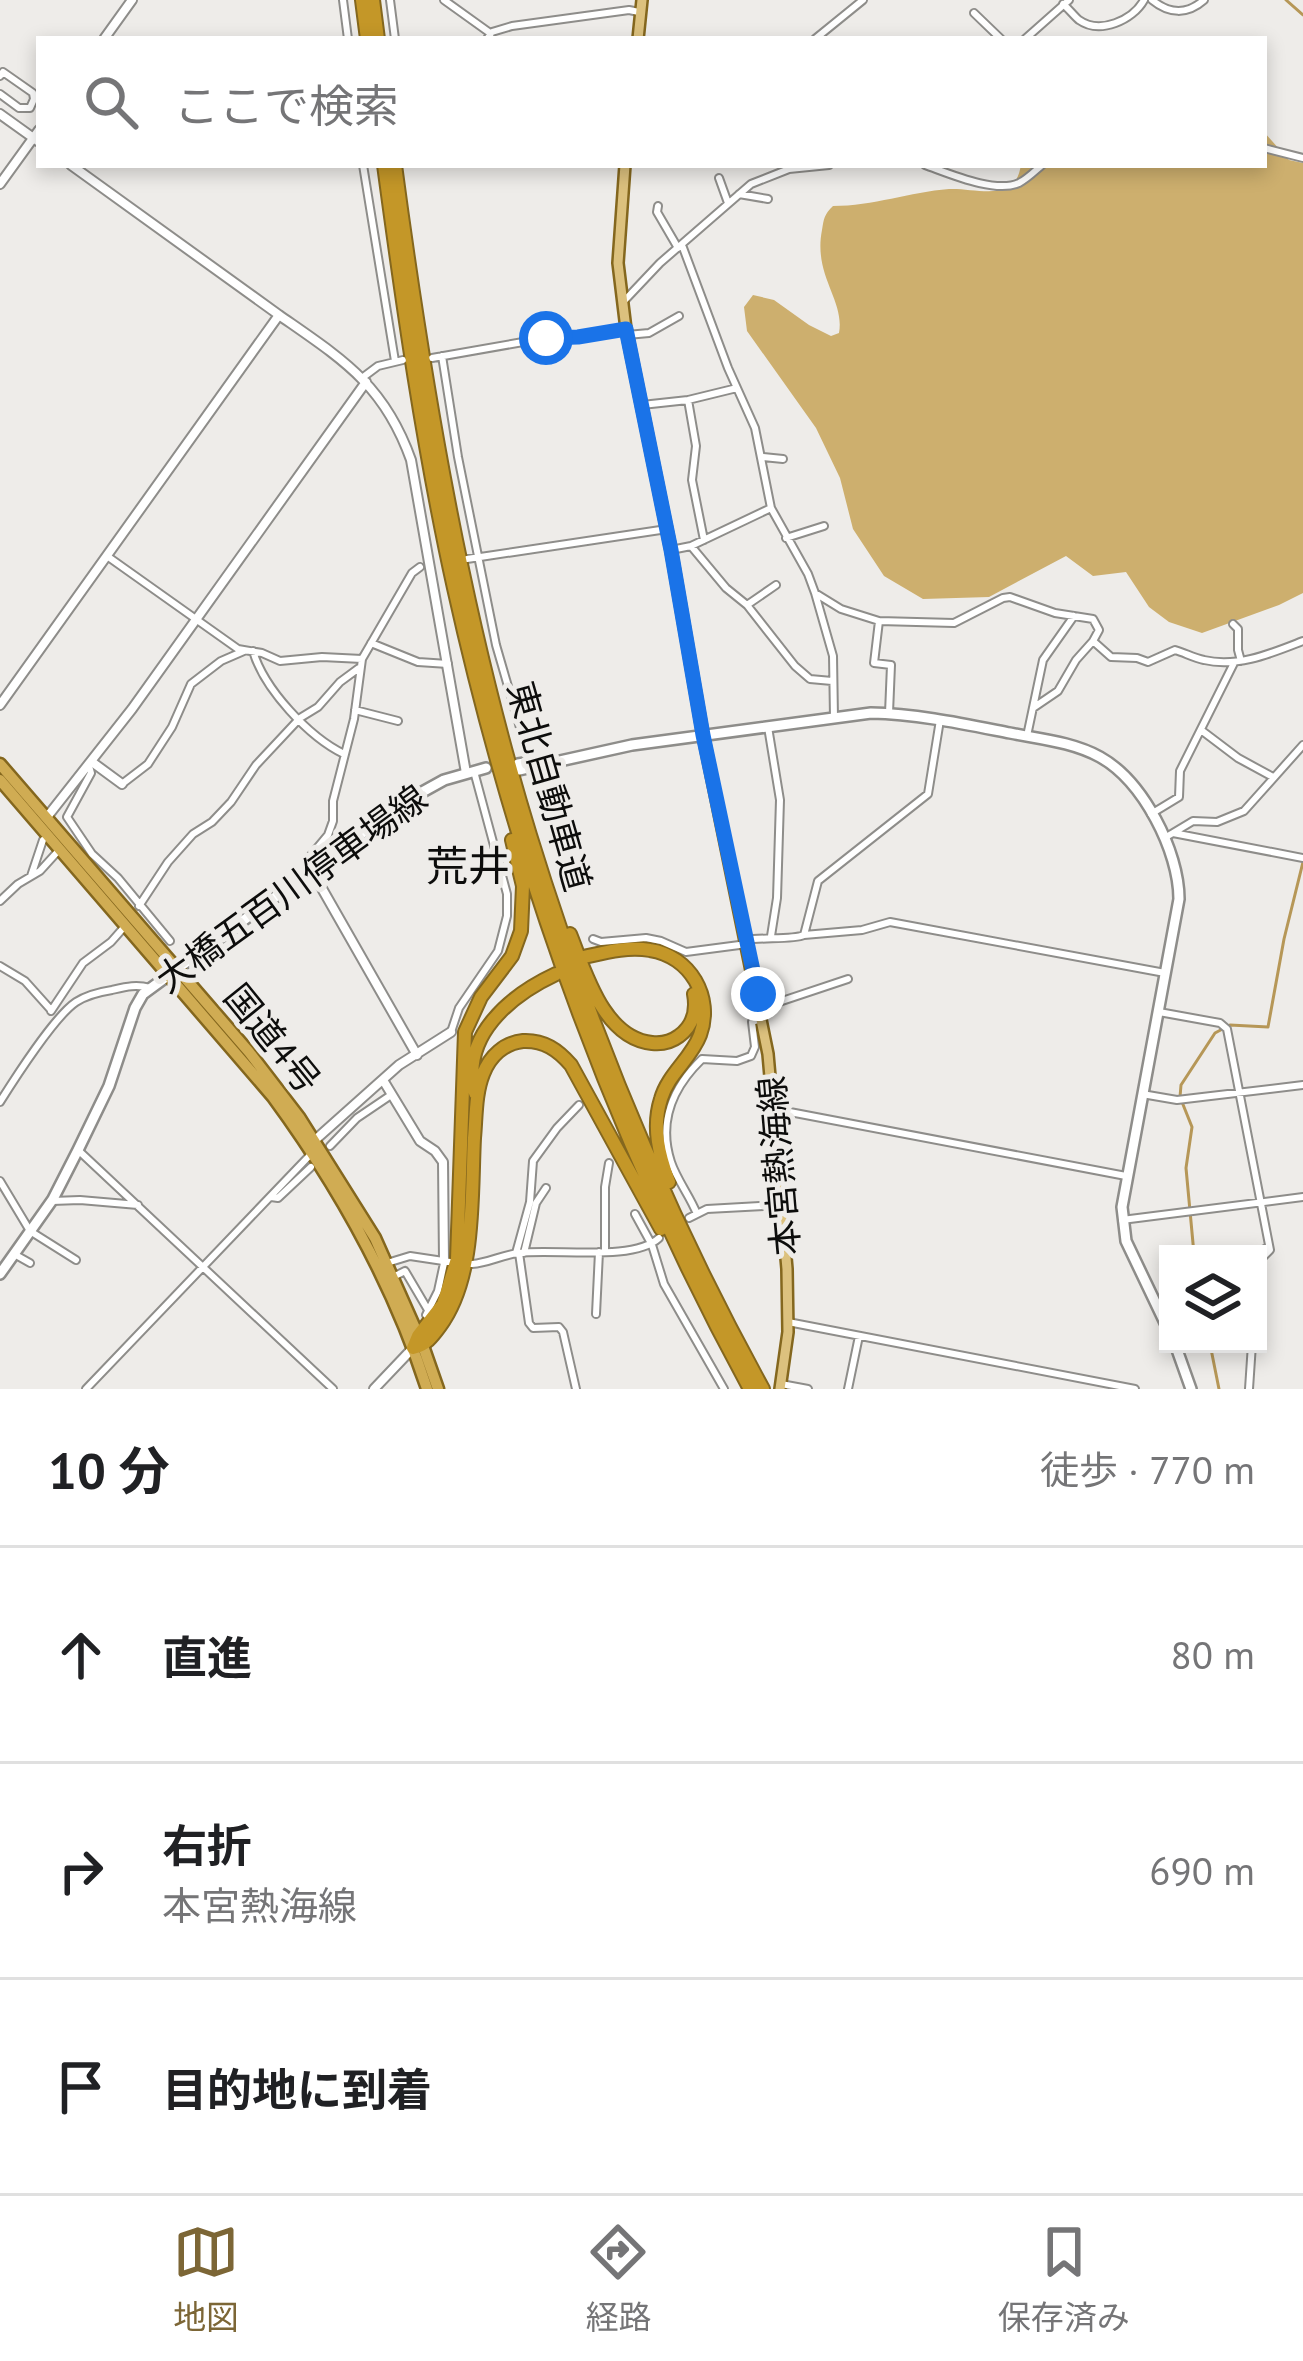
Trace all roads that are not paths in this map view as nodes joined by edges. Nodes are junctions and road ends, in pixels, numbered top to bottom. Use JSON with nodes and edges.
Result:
{"nodes":[{"id":1,"x":131,"y":0,"type":"edge"},
{"id":2,"x":344,"y":0,"type":"edge"},
{"id":3,"x":362,"y":0,"type":"edge"},
{"id":4,"x":374,"y":0,"type":"edge"},
{"id":5,"x":390,"y":0,"type":"edge"},
{"id":6,"x":444,"y":0,"type":"edge"},
{"id":7,"x":863,"y":0,"type":"edge"},
{"id":8,"x":1148,"y":0,"type":"edge"},
{"id":9,"x":1204,"y":0,"type":"edge"},
{"id":10,"x":1066,"y":2,"type":"edge"},
{"id":11,"x":641,"y":6,"type":"edge"},
{"id":12,"x":974,"y":13,"type":"dead end"},
{"id":13,"x":106,"y":36,"type":"edge"},
{"id":14,"x":347,"y":36,"type":"edge"},
{"id":15,"x":367,"y":36,"type":"edge"},
{"id":16,"x":378,"y":36,"type":"edge"},
{"id":17,"x":395,"y":36,"type":"edge"},
{"id":18,"x":489,"y":36,"type":"edge"},
{"id":19,"x":638,"y":36,"type":"edge"},
{"id":20,"x":819,"y":36,"type":"edge"},
{"id":21,"x":998,"y":36,"type":"edge"},
{"id":22,"x":1029,"y":36,"type":"edge"},
{"id":23,"x":0,"y":76,"type":"edge"},
{"id":24,"x":0,"y":94,"type":"edge"},
{"id":25,"x":0,"y":114,"type":"edge"},
{"id":26,"x":36,"y":135,"type":"edge"},
{"id":27,"x":36,"y":137,"type":"edge"},
{"id":28,"x":1267,"y":149,"type":"edge"},
{"id":29,"x":1303,"y":158,"type":"edge"},
{"id":30,"x":75,"y":168,"type":"edge"},
{"id":31,"x":364,"y":168,"type":"edge"},
{"id":32,"x":384,"y":168,"type":"edge"},
{"id":33,"x":395,"y":168,"type":"edge"},
{"id":34,"x":625,"y":168,"type":"edge"},
{"id":35,"x":787,"y":168,"type":"edge"},
{"id":36,"x":934,"y":168,"type":"edge"},
{"id":37,"x":1038,"y":168,"type":"edge"},
{"id":38,"x":718,"y":178,"type":"dead end"},
{"id":39,"x":0,"y":184,"type":"edge"},
{"id":40,"x":739,"y":194,"type":"junction"},
{"id":41,"x":768,"y":199,"type":"dead end"},
{"id":42,"x":728,"y":203,"type":"junction"},
{"id":43,"x":658,"y":206,"type":"dead end"},
{"id":44,"x":680,"y":247,"type":"junction"},
{"id":45,"x":622,"y":303,"type":"junction"},
{"id":46,"x":279,"y":315,"type":"junction"},
{"id":47,"x":679,"y":316,"type":"dead end"},
{"id":48,"x":627,"y":332,"type":"junction"},
{"id":49,"x":442,"y":356,"type":"junction"},
{"id":50,"x":432,"y":358,"type":"dead end"},
{"id":51,"x":364,"y":380,"type":"junction"},
{"id":52,"x":737,"y":388,"type":"junction"},
{"id":53,"x":688,"y":400,"type":"junction"},
{"id":54,"x":642,"y":406,"type":"junction"},
{"id":55,"x":762,"y":457,"type":"junction"},
{"id":56,"x":783,"y":459,"type":"dead end"},
{"id":57,"x":771,"y":508,"type":"junction"},
{"id":58,"x":824,"y":526,"type":"dead end"},
{"id":59,"x":667,"y":529,"type":"junction"},
{"id":60,"x":786,"y":538,"type":"junction"},
{"id":61,"x":704,"y":540,"type":"junction"},
{"id":62,"x":691,"y":546,"type":"junction"},
{"id":63,"x":671,"y":550,"type":"junction"},
{"id":64,"x":107,"y":556,"type":"junction"},
{"id":65,"x":479,"y":557,"type":"junction"},
{"id":66,"x":467,"y":559,"type":"dead end"},
{"id":67,"x":420,"y":567,"type":"dead end"},
{"id":68,"x":776,"y":585,"type":"dead end"},
{"id":69,"x":815,"y":593,"type":"junction"},
{"id":70,"x":747,"y":605,"type":"junction"},
{"id":71,"x":1074,"y":616,"type":"junction"},
{"id":72,"x":196,"y":619,"type":"junction"},
{"id":73,"x":879,"y":621,"type":"junction"},
{"id":74,"x":1233,"y":624,"type":"dead end"},
{"id":75,"x":1093,"y":641,"type":"junction"},
{"id":76,"x":1303,"y":641,"type":"edge"},
{"id":77,"x":371,"y":644,"type":"junction"},
{"id":78,"x":248,"y":651,"type":"junction"},
{"id":79,"x":1237,"y":662,"type":"junction"},
{"id":80,"x":360,"y":664,"type":"junction"},
{"id":81,"x":448,"y":664,"type":"junction"},
{"id":82,"x":832,"y":681,"type":"junction"},
{"id":83,"x":0,"y":705,"type":"edge"},
{"id":84,"x":1033,"y":708,"type":"junction"},
{"id":85,"x":356,"y":710,"type":"junction"},
{"id":86,"x":890,"y":713,"type":"junction"},
{"id":87,"x":485,"y":716,"type":"junction"},
{"id":88,"x":300,"y":718,"type":"junction"},
{"id":89,"x":834,"y":718,"type":"junction"},
{"id":90,"x":940,"y":720,"type":"junction"},
{"id":91,"x":398,"y":721,"type":"dead end"},
{"id":92,"x":768,"y":727,"type":"junction"},
{"id":93,"x":1201,"y":730,"type":"junction"},
{"id":94,"x":703,"y":735,"type":"junction"},
{"id":95,"x":1028,"y":736,"type":"junction"},
{"id":96,"x":1303,"y":745,"type":"edge"},
{"id":97,"x":344,"y":754,"type":"junction"},
{"id":98,"x":0,"y":764,"type":"edge"},
{"id":99,"x":90,"y":764,"type":"junction"},
{"id":100,"x":523,"y":765,"type":"joint"},
{"id":101,"x":487,"y":771,"type":"dead end"},
{"id":102,"x":470,"y":774,"type":"junction"},
{"id":103,"x":1273,"y":778,"type":"junction"},
{"id":104,"x":0,"y":780,"type":"edge"},
{"id":105,"x":122,"y":784,"type":"joint"},
{"id":106,"x":1151,"y":814,"type":"junction"},
{"id":107,"x":47,"y":817,"type":"junction"},
{"id":108,"x":529,"y":832,"type":"junction"},
{"id":109,"x":1169,"y":835,"type":"junction"},
{"id":110,"x":43,"y":840,"type":"dead end"},
{"id":111,"x":60,"y":849,"type":"junction"},
{"id":112,"x":1303,"y":859,"type":"edge"},
{"id":113,"x":312,"y":872,"type":"junction"},
{"id":114,"x":31,"y":876,"type":"junction"},
{"id":115,"x":0,"y":901,"type":"edge"},
{"id":116,"x":139,"y":906,"type":"junction"},
{"id":117,"x":125,"y":925,"type":"junction"},
{"id":118,"x":804,"y":934,"type":"junction"},
{"id":119,"x":771,"y":936,"type":"junction"},
{"id":120,"x":593,"y":939,"type":"dead end"},
{"id":121,"x":170,"y":941,"type":"dead end"},
{"id":122,"x":746,"y":942,"type":"junction"},
{"id":123,"x":0,"y":966,"type":"edge"},
{"id":124,"x":173,"y":972,"type":"junction"},
{"id":125,"x":1165,"y":973,"type":"junction"},
{"id":126,"x":848,"y":979,"type":"dead end"},
{"id":127,"x":150,"y":988,"type":"junction"},
{"id":128,"x":51,"y":1010,"type":"junction"},
{"id":129,"x":1157,"y":1012,"type":"junction"},
{"id":130,"x":761,"y":1013,"type":"junction"},
{"id":131,"x":58,"y":1019,"type":"junction"},
{"id":132,"x":451,"y":1032,"type":"joint"},
{"id":133,"x":417,"y":1055,"type":"junction"},
{"id":134,"x":463,"y":1062,"type":"junction"},
{"id":135,"x":383,"y":1080,"type":"junction"},
{"id":136,"x":1303,"y":1085,"type":"edge"},
{"id":137,"x":1142,"y":1094,"type":"junction"},
{"id":138,"x":1241,"y":1094,"type":"junction"},
{"id":139,"x":392,"y":1095,"type":"junction"},
{"id":140,"x":477,"y":1100,"type":"junction"},
{"id":141,"x":0,"y":1102,"type":"edge"},
{"id":142,"x":579,"y":1105,"type":"dead end"},
{"id":143,"x":774,"y":1109,"type":"junction"},
{"id":144,"x":314,"y":1146,"type":"junction"},
{"id":145,"x":330,"y":1146,"type":"dead end"},
{"id":146,"x":78,"y":1150,"type":"junction"},
{"id":147,"x":609,"y":1163,"type":"dead end"},
{"id":148,"x":311,"y":1167,"type":"dead end"},
{"id":149,"x":1126,"y":1176,"type":"junction"},
{"id":150,"x":0,"y":1181,"type":"edge"},
{"id":151,"x":546,"y":1188,"type":"dead end"},
{"id":152,"x":271,"y":1196,"type":"junction"},
{"id":153,"x":1303,"y":1197,"type":"edge"},
{"id":154,"x":52,"y":1201,"type":"junction"},
{"id":155,"x":1262,"y":1203,"type":"junction"},
{"id":156,"x":138,"y":1205,"type":"junction"},
{"id":157,"x":783,"y":1205,"type":"junction"},
{"id":158,"x":635,"y":1214,"type":"dead end"},
{"id":159,"x":1122,"y":1220,"type":"junction"},
{"id":160,"x":388,"y":1228,"type":"dead end"},
{"id":161,"x":30,"y":1231,"type":"junction"},
{"id":162,"x":377,"y":1241,"type":"junction"},
{"id":163,"x":655,"y":1242,"type":"junction"},
{"id":164,"x":602,"y":1252,"type":"junction"},
{"id":165,"x":519,"y":1253,"type":"junction"},
{"id":166,"x":1267,"y":1253,"type":"edge"},
{"id":167,"x":14,"y":1254,"type":"junction"},
{"id":168,"x":76,"y":1260,"type":"dead end"},
{"id":169,"x":447,"y":1262,"type":"junction"},
{"id":170,"x":29,"y":1263,"type":"dead end"},
{"id":171,"x":387,"y":1263,"type":"junction"},
{"id":172,"x":472,"y":1264,"type":"dead end"},
{"id":173,"x":203,"y":1266,"type":"junction"},
{"id":174,"x":0,"y":1274,"type":"edge"},
{"id":175,"x":393,"y":1276,"type":"junction"},
{"id":176,"x":1159,"y":1311,"type":"edge"},
{"id":177,"x":596,"y":1314,"type":"dead end"},
{"id":178,"x":788,"y":1322,"type":"junction"},
{"id":179,"x":728,"y":1336,"type":"junction"},
{"id":180,"x":859,"y":1336,"type":"junction"},
{"id":181,"x":418,"y":1343,"type":"junction"},
{"id":182,"x":1178,"y":1353,"type":"edge"},
{"id":183,"x":1251,"y":1353,"type":"edge"},
{"id":184,"x":1084,"y":1384,"type":"edge"},
{"id":185,"x":781,"y":1387,"type":"edge"},
{"id":186,"x":86,"y":1389,"type":"edge"},
{"id":187,"x":333,"y":1389,"type":"edge"},
{"id":188,"x":374,"y":1389,"type":"edge"},
{"id":189,"x":428,"y":1389,"type":"edge"},
{"id":190,"x":438,"y":1389,"type":"edge"},
{"id":191,"x":575,"y":1389,"type":"edge"},
{"id":192,"x":724,"y":1389,"type":"edge"},
{"id":193,"x":750,"y":1389,"type":"edge"},
{"id":194,"x":763,"y":1389,"type":"edge"},
{"id":195,"x":808,"y":1389,"type":"edge"},
{"id":196,"x":848,"y":1389,"type":"edge"},
{"id":197,"x":1135,"y":1389,"type":"edge"},
{"id":198,"x":1191,"y":1389,"type":"edge"},
{"id":199,"x":1249,"y":1389,"type":"edge"}],
"edges":[{"from":1,"to":13,"type":"street"},
{"from":2,"to":14,"type":"street"},
{"from":3,"to":15,"type":"highway"},
{"from":4,"to":16,"type":"highway"},
{"from":5,"to":17,"type":"street"},
{"from":6,"to":18,"type":"street"},
{"from":7,"to":20,"type":"street"},
{"from":8,"to":9,"type":"street"},
{"from":8,"to":10,"type":"street"},
{"from":10,"to":22,"type":"street"},
{"from":11,"to":18,"type":"street"},
{"from":11,"to":19,"type":"main road"},
{"from":12,"to":21,"type":"street"},
{"from":23,"to":24,"type":"street"},
{"from":25,"to":26,"type":"street"},
{"from":27,"to":39,"type":"street"},
{"from":28,"to":29,"type":"street"},
{"from":30,"to":46,"type":"street"},
{"from":31,"to":51,"type":"street"},
{"from":32,"to":87,"type":"highway","name":"東北自動車道"},
{"from":33,"to":108,"type":"highway","name":"東北自動車道"},
{"from":34,"to":45,"type":"main road","name":"本宮熱海線"},
{"from":35,"to":40,"type":"street"},
{"from":36,"to":37,"type":"street"},
{"from":38,"to":42,"type":"street"},
{"from":40,"to":41,"type":"street"},
{"from":40,"to":42,"type":"street"},
{"from":42,"to":44,"type":"street"},
{"from":43,"to":44,"type":"street"},
{"from":44,"to":45,"type":"street"},
{"from":44,"to":52,"type":"street"},
{"from":45,"to":48,"type":"main road","name":"本宮熱海線"},
{"from":46,"to":51,"type":"street"},
{"from":46,"to":64,"type":"street"},
{"from":47,"to":48,"type":"street"},
{"from":48,"to":49,"type":"street"},
{"from":48,"to":54,"type":"main road","name":"本宮熱海線"},
{"from":49,"to":50,"type":"street"},
{"from":49,"to":65,"type":"street"},
{"from":51,"to":72,"type":"street"},
{"from":51,"to":81,"type":"street"},
{"from":52,"to":53,"type":"street"},
{"from":52,"to":55,"type":"street"},
{"from":53,"to":54,"type":"street"},
{"from":53,"to":61,"type":"street"},
{"from":54,"to":59,"type":"main road","name":"本宮熱海線"},
{"from":55,"to":56,"type":"street"},
{"from":55,"to":57,"type":"street"},
{"from":57,"to":60,"type":"street"},
{"from":57,"to":61,"type":"street"},
{"from":58,"to":60,"type":"street"},
{"from":59,"to":63,"type":"main road","name":"本宮熱海線"},
{"from":59,"to":65,"type":"street"},
{"from":60,"to":69,"type":"street"},
{"from":61,"to":62,"type":"street"},
{"from":62,"to":63,"type":"street"},
{"from":62,"to":70,"type":"street"},
{"from":63,"to":94,"type":"main road","name":"本宮熱海線"},
{"from":64,"to":72,"type":"street"},
{"from":64,"to":83,"type":"street"},
{"from":65,"to":66,"type":"street"},
{"from":65,"to":100,"type":"street"},
{"from":67,"to":77,"type":"street"},
{"from":68,"to":70,"type":"street"},
{"from":69,"to":73,"type":"street"},
{"from":69,"to":82,"type":"street"},
{"from":70,"to":82,"type":"street"},
{"from":71,"to":73,"type":"street"},
{"from":71,"to":75,"type":"street"},
{"from":71,"to":84,"type":"street"},
{"from":72,"to":78,"type":"street"},
{"from":72,"to":99,"type":"street"},
{"from":73,"to":86,"type":"street"},
{"from":74,"to":79,"type":"street"},
{"from":75,"to":79,"type":"street"},
{"from":75,"to":84,"type":"street"},
{"from":76,"to":79,"type":"street"},
{"from":77,"to":80,"type":"street"},
{"from":77,"to":81,"type":"street"},
{"from":78,"to":80,"type":"street"},
{"from":78,"to":88,"type":"street"},
{"from":78,"to":105,"type":"street"},
{"from":79,"to":93,"type":"street"},
{"from":80,"to":85,"type":"street"},
{"from":80,"to":88,"type":"street"},
{"from":81,"to":102,"type":"street"},
{"from":82,"to":89,"type":"street"},
{"from":84,"to":95,"type":"street"},
{"from":85,"to":91,"type":"street"},
{"from":85,"to":97,"type":"street"},
{"from":86,"to":89,"type":"main road"},
{"from":86,"to":90,"type":"main road"},
{"from":87,"to":134,"type":"highway"},
{"from":87,"to":179,"type":"highway","name":"東北自動車道"},
{"from":88,"to":97,"type":"street"},
{"from":88,"to":116,"type":"street"},
{"from":89,"to":92,"type":"main road"},
{"from":90,"to":95,"type":"main road"},
{"from":90,"to":118,"type":"street"},
{"from":92,"to":94,"type":"main road"},
{"from":92,"to":119,"type":"street"},
{"from":93,"to":103,"type":"street"},
{"from":93,"to":106,"type":"street"},
{"from":94,"to":100,"type":"main road"},
{"from":94,"to":122,"type":"main road","name":"本宮熱海線"},
{"from":95,"to":106,"type":"main road"},
{"from":96,"to":103,"type":"street"},
{"from":97,"to":113,"type":"street"},
{"from":98,"to":107,"type":"highway","name":"国道4号"},
{"from":99,"to":105,"type":"street"},
{"from":99,"to":107,"type":"street"},
{"from":99,"to":116,"type":"street"},
{"from":101,"to":102,"type":"main road","name":"大橋五百川停車場線"},
{"from":102,"to":113,"type":"main road","name":"大橋五百川停車場線"},
{"from":102,"to":132,"type":"street"},
{"from":103,"to":109,"type":"street"},
{"from":104,"to":111,"type":"highway","name":"国道4号"},
{"from":106,"to":109,"type":"main road"},
{"from":107,"to":124,"type":"highway","name":"国道4号"},
{"from":108,"to":179,"type":"highway","name":"東北自動車道"},
{"from":108,"to":179,"type":"highway"},
{"from":109,"to":112,"type":"street"},
{"from":109,"to":125,"type":"main road"},
{"from":110,"to":114,"type":"street"},
{"from":111,"to":114,"type":"street"},
{"from":111,"to":117,"type":"highway","name":"国道4号"},
{"from":113,"to":124,"type":"main road","name":"大橋五百川停車場線"},
{"from":113,"to":133,"type":"street"},
{"from":114,"to":115,"type":"street"},
{"from":116,"to":121,"type":"street"},
{"from":117,"to":124,"type":"highway","name":"国道4号"},
{"from":117,"to":128,"type":"street"},
{"from":118,"to":119,"type":"street"},
{"from":118,"to":125,"type":"street"},
{"from":119,"to":122,"type":"street"},
{"from":120,"to":122,"type":"street"},
{"from":122,"to":130,"type":"main road","name":"本宮熱海線"},
{"from":123,"to":128,"type":"street"},
{"from":124,"to":127,"type":"main road","name":"大橋五百川停車場線"},
{"from":124,"to":144,"type":"highway","name":"国道4号"},
{"from":125,"to":129,"type":"main road"},
{"from":126,"to":130,"type":"street"},
{"from":127,"to":131,"type":"street"},
{"from":127,"to":146,"type":"main road","name":"大橋五百川停車場線"},
{"from":128,"to":131,"type":"street"},
{"from":129,"to":137,"type":"main road"},
{"from":129,"to":138,"type":"street"},
{"from":130,"to":143,"type":"main road","name":"本宮熱海線"},
{"from":130,"to":157,"type":"street"},
{"from":131,"to":141,"type":"street"},
{"from":132,"to":133,"type":"street"},
{"from":133,"to":135,"type":"street"},
{"from":134,"to":140,"type":"highway"},
{"from":134,"to":181,"type":"highway"},
{"from":135,"to":139,"type":"street"},
{"from":135,"to":144,"type":"street"},
{"from":136,"to":138,"type":"street"},
{"from":137,"to":138,"type":"street"},
{"from":137,"to":149,"type":"main road"},
{"from":138,"to":155,"type":"street"},
{"from":139,"to":145,"type":"street"},
{"from":139,"to":169,"type":"street"},
{"from":140,"to":179,"type":"highway"},
{"from":140,"to":181,"type":"highway"},
{"from":142,"to":165,"type":"street"},
{"from":143,"to":149,"type":"street"},
{"from":143,"to":157,"type":"main road","name":"本宮熱海線"},
{"from":144,"to":152,"type":"street"},
{"from":144,"to":162,"type":"highway","name":"国道4号"},
{"from":144,"to":181,"type":"highway","name":"国道4号"},
{"from":146,"to":154,"type":"main road","name":"大橋五百川停車場線"},
{"from":146,"to":156,"type":"street"},
{"from":147,"to":164,"type":"street"},
{"from":148,"to":152,"type":"street"},
{"from":149,"to":159,"type":"main road"},
{"from":150,"to":161,"type":"street"},
{"from":151,"to":165,"type":"street"},
{"from":152,"to":173,"type":"street"},
{"from":153,"to":155,"type":"street"},
{"from":154,"to":156,"type":"street"},
{"from":154,"to":161,"type":"main road","name":"大橋五百川停車場線"},
{"from":155,"to":159,"type":"street"},
{"from":155,"to":166,"type":"street"},
{"from":156,"to":173,"type":"street"},
{"from":157,"to":178,"type":"main road","name":"本宮熱海線"},
{"from":158,"to":163,"type":"street"},
{"from":159,"to":176,"type":"main road"},
{"from":160,"to":162,"type":"street"},
{"from":161,"to":167,"type":"main road","name":"大橋五百川停車場線"},
{"from":161,"to":168,"type":"street"},
{"from":162,"to":171,"type":"highway","name":"国道4号"},
{"from":163,"to":164,"type":"street"},
{"from":163,"to":192,"type":"street"},
{"from":164,"to":165,"type":"street"},
{"from":164,"to":177,"type":"street"},
{"from":165,"to":172,"type":"street"},
{"from":165,"to":191,"type":"street"},
{"from":167,"to":170,"type":"street"},
{"from":167,"to":174,"type":"main road","name":"大橋五百川停車場線"},
{"from":169,"to":171,"type":"street"},
{"from":169,"to":175,"type":"street"},
{"from":171,"to":175,"type":"highway","name":"国道4号"},
{"from":173,"to":186,"type":"street"},
{"from":173,"to":187,"type":"street"},
{"from":175,"to":181,"type":"highway","name":"国道4号"},
{"from":178,"to":180,"type":"street"},
{"from":178,"to":185,"type":"main road","name":"本宮熱海線"},
{"from":179,"to":193,"type":"highway","name":"東北自動車道"},
{"from":179,"to":194,"type":"highway","name":"東北自動車道"},
{"from":180,"to":184,"type":"street"},
{"from":180,"to":196,"type":"street"},
{"from":181,"to":188,"type":"street"},
{"from":181,"to":189,"type":"highway","name":"国道4号"},
{"from":181,"to":190,"type":"highway","name":"国道4号"},
{"from":182,"to":198,"type":"main road"},
{"from":183,"to":199,"type":"street"},
{"from":184,"to":197,"type":"street"},
{"from":185,"to":195,"type":"street"}]}
